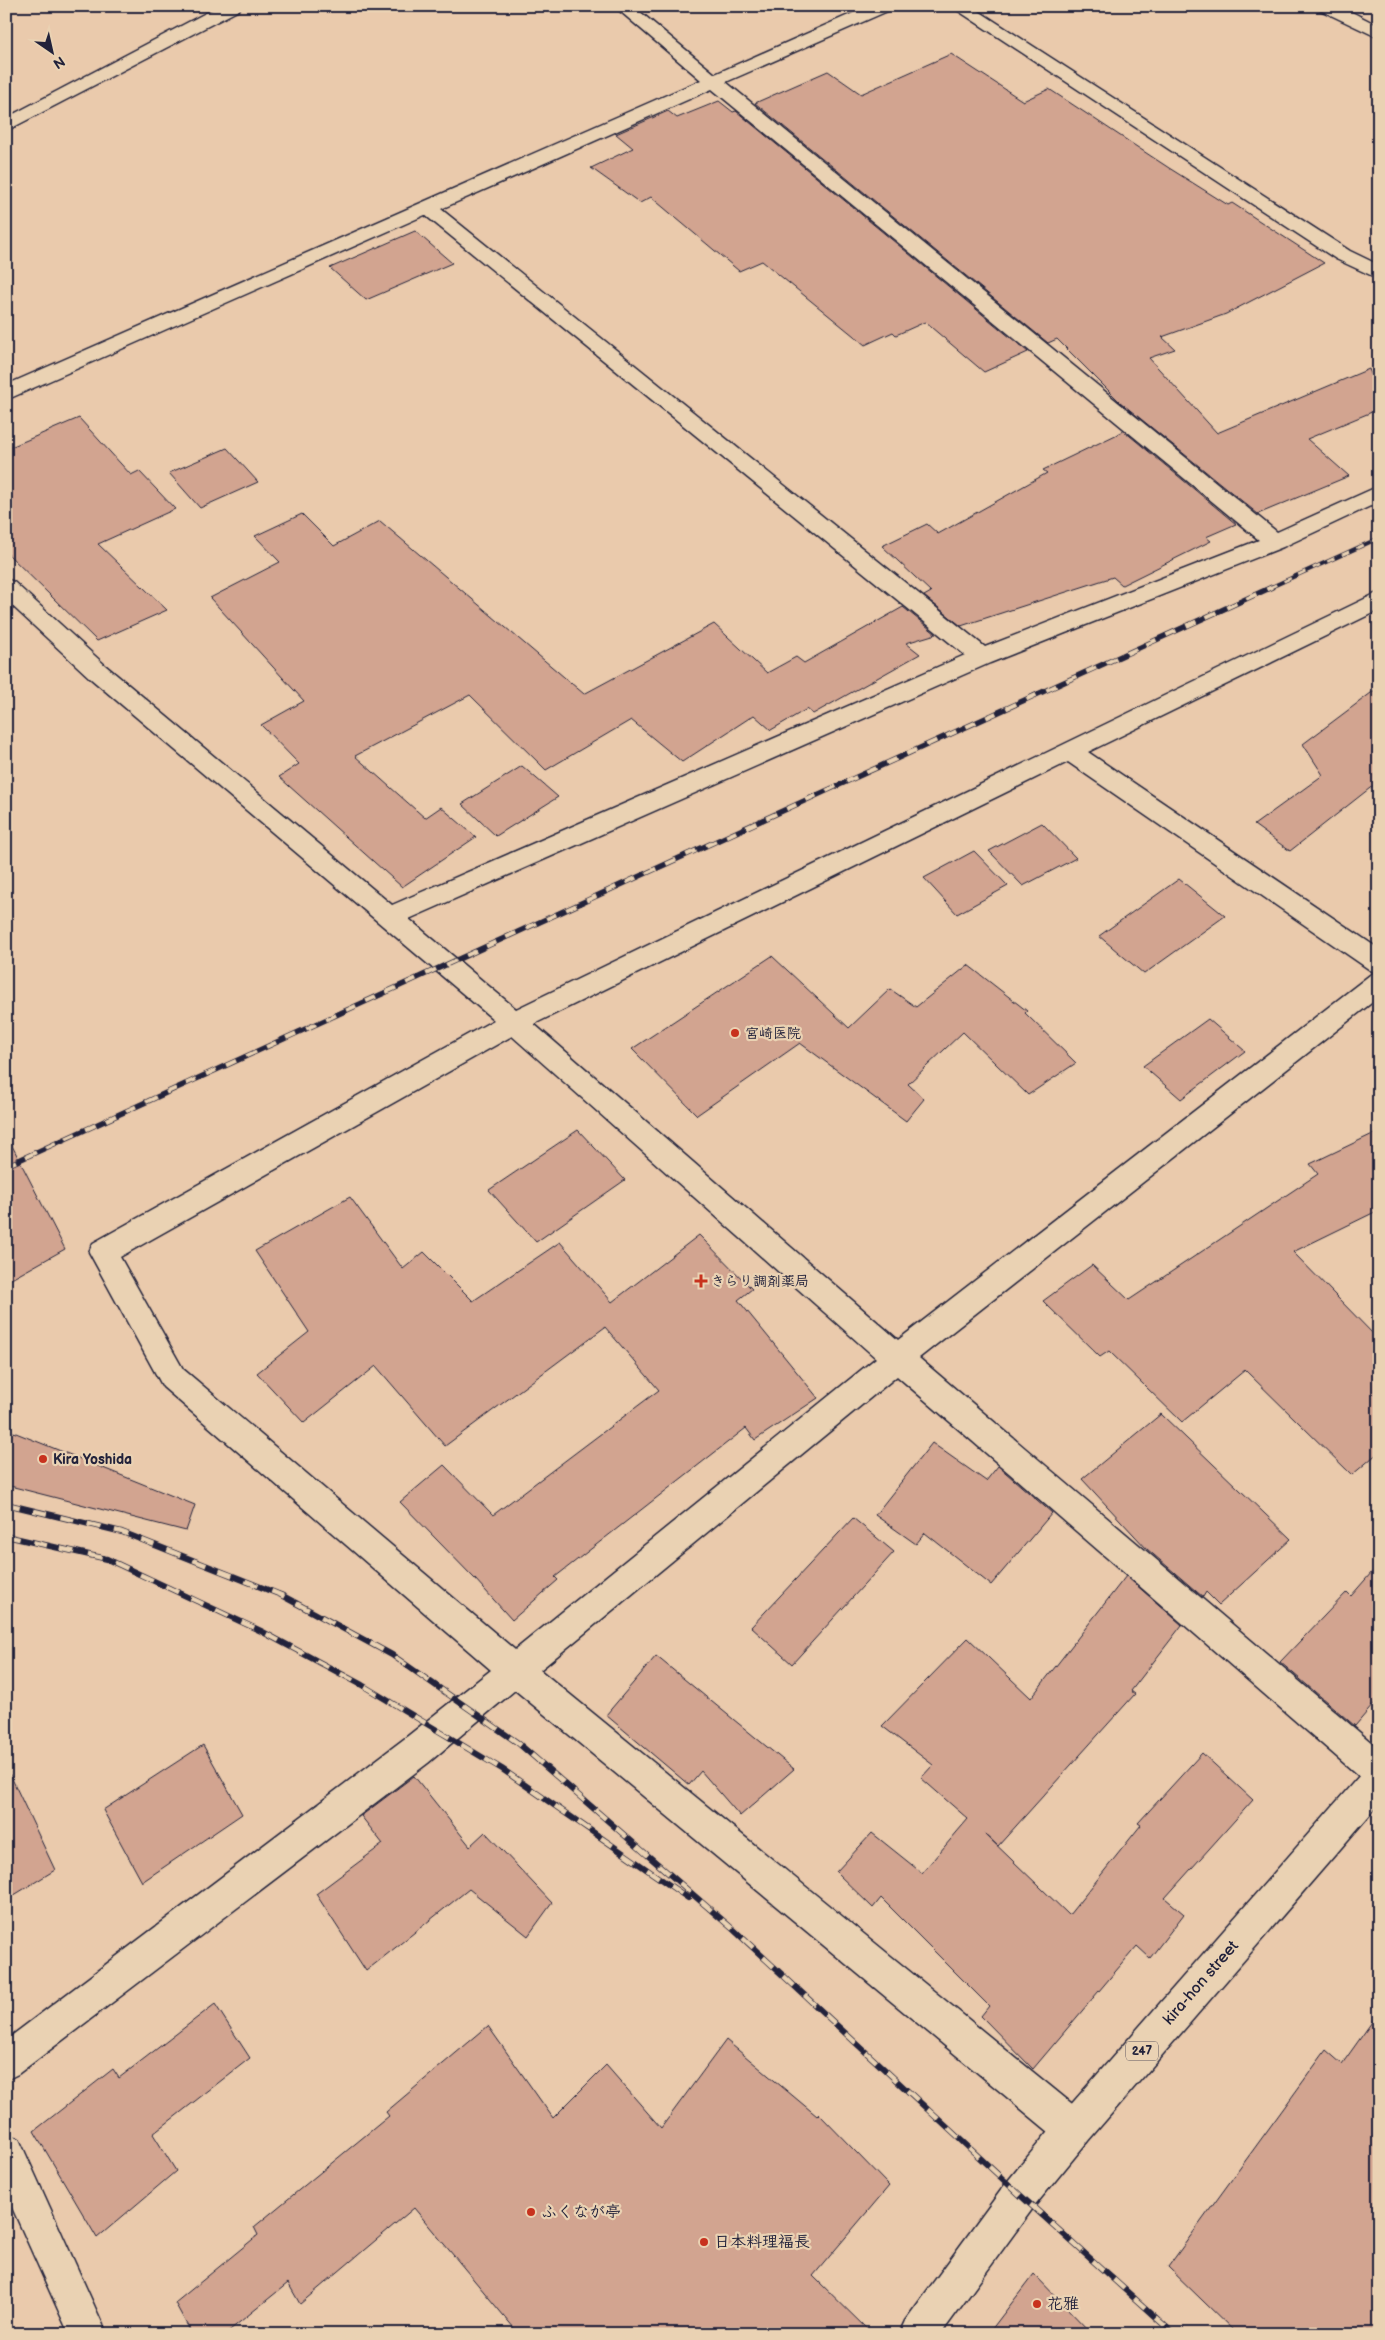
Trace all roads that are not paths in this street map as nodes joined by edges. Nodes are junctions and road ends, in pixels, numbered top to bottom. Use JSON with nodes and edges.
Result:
{"nodes":[{"id":1,"x":234,"y":6,"type":"edge"},
{"id":2,"x":622,"y":6,"type":"edge"},
{"id":3,"x":884,"y":6,"type":"edge"},
{"id":4,"x":959,"y":6,"type":"edge"},
{"id":5,"x":1326,"y":6,"type":"edge"},
{"id":6,"x":1379,"y":33,"type":"edge"},
{"id":7,"x":713,"y":80,"type":"junction"},
{"id":8,"x":6,"y":126,"type":"edge"},
{"id":9,"x":428,"y":208,"type":"junction"},
{"id":10,"x":1379,"y":273,"type":"edge"},
{"id":11,"x":6,"y":393,"type":"edge"},
{"id":12,"x":1379,"y":493,"type":"edge"},
{"id":13,"x":1275,"y":542,"type":"junction"},
{"id":14,"x":6,"y":587,"type":"edge"},
{"id":15,"x":1379,"y":600,"type":"edge"},
{"id":16,"x":982,"y":657,"type":"junction"},
{"id":17,"x":1070,"y":752,"type":"junction"},
{"id":18,"x":390,"y":917,"type":"junction"},
{"id":19,"x":1379,"y":963,"type":"edge"},
{"id":20,"x":1379,"y":982,"type":"edge"},
{"id":21,"x":514,"y":1022,"type":"junction"},
{"id":22,"x":897,"y":1358,"type":"junction"},
{"id":23,"x":516,"y":1670,"type":"junction"},
{"id":24,"x":1379,"y":1771,"type":"edge"},
{"id":25,"x":1379,"y":1779,"type":"edge"},
{"id":26,"x":6,"y":2062,"type":"edge"},
{"id":27,"x":1074,"y":2129,"type":"junction"},
{"id":28,"x":6,"y":2152,"type":"edge"},
{"id":29,"x":88,"y":2334,"type":"edge"},
{"id":30,"x":918,"y":2334,"type":"edge"}],
"edges":[{"from":1,"to":8,"type":"main road"},
{"from":2,"to":7,"type":"main road"},
{"from":3,"to":7,"type":"main road"},
{"from":4,"to":10,"type":"main road"},
{"from":5,"to":6,"type":"main road"},
{"from":7,"to":9,"type":"main road"},
{"from":7,"to":13,"type":"main road"},
{"from":9,"to":11,"type":"main road"},
{"from":9,"to":16,"type":"main road"},
{"from":12,"to":13,"type":"main road"},
{"from":13,"to":16,"type":"main road"},
{"from":14,"to":18,"type":"main road"},
{"from":15,"to":17,"type":"main road"},
{"from":16,"to":18,"type":"main road"},
{"from":17,"to":19,"type":"main road"},
{"from":17,"to":21,"type":"main road"},
{"from":18,"to":21,"type":"main road"},
{"from":20,"to":22,"type":"main road"},
{"from":21,"to":22,"type":"main road"},
{"from":21,"to":23,"type":"main road"},
{"from":22,"to":23,"type":"main road"},
{"from":22,"to":24,"type":"main road"},
{"from":23,"to":26,"type":"main road"},
{"from":23,"to":27,"type":"main road"},
{"from":25,"to":27,"type":"main road","name":"kira-hon street","number":"247"},
{"from":27,"to":30,"type":"main road","name":"kira-hon street","number":"247"},
{"from":28,"to":29,"type":"main road"}]}
